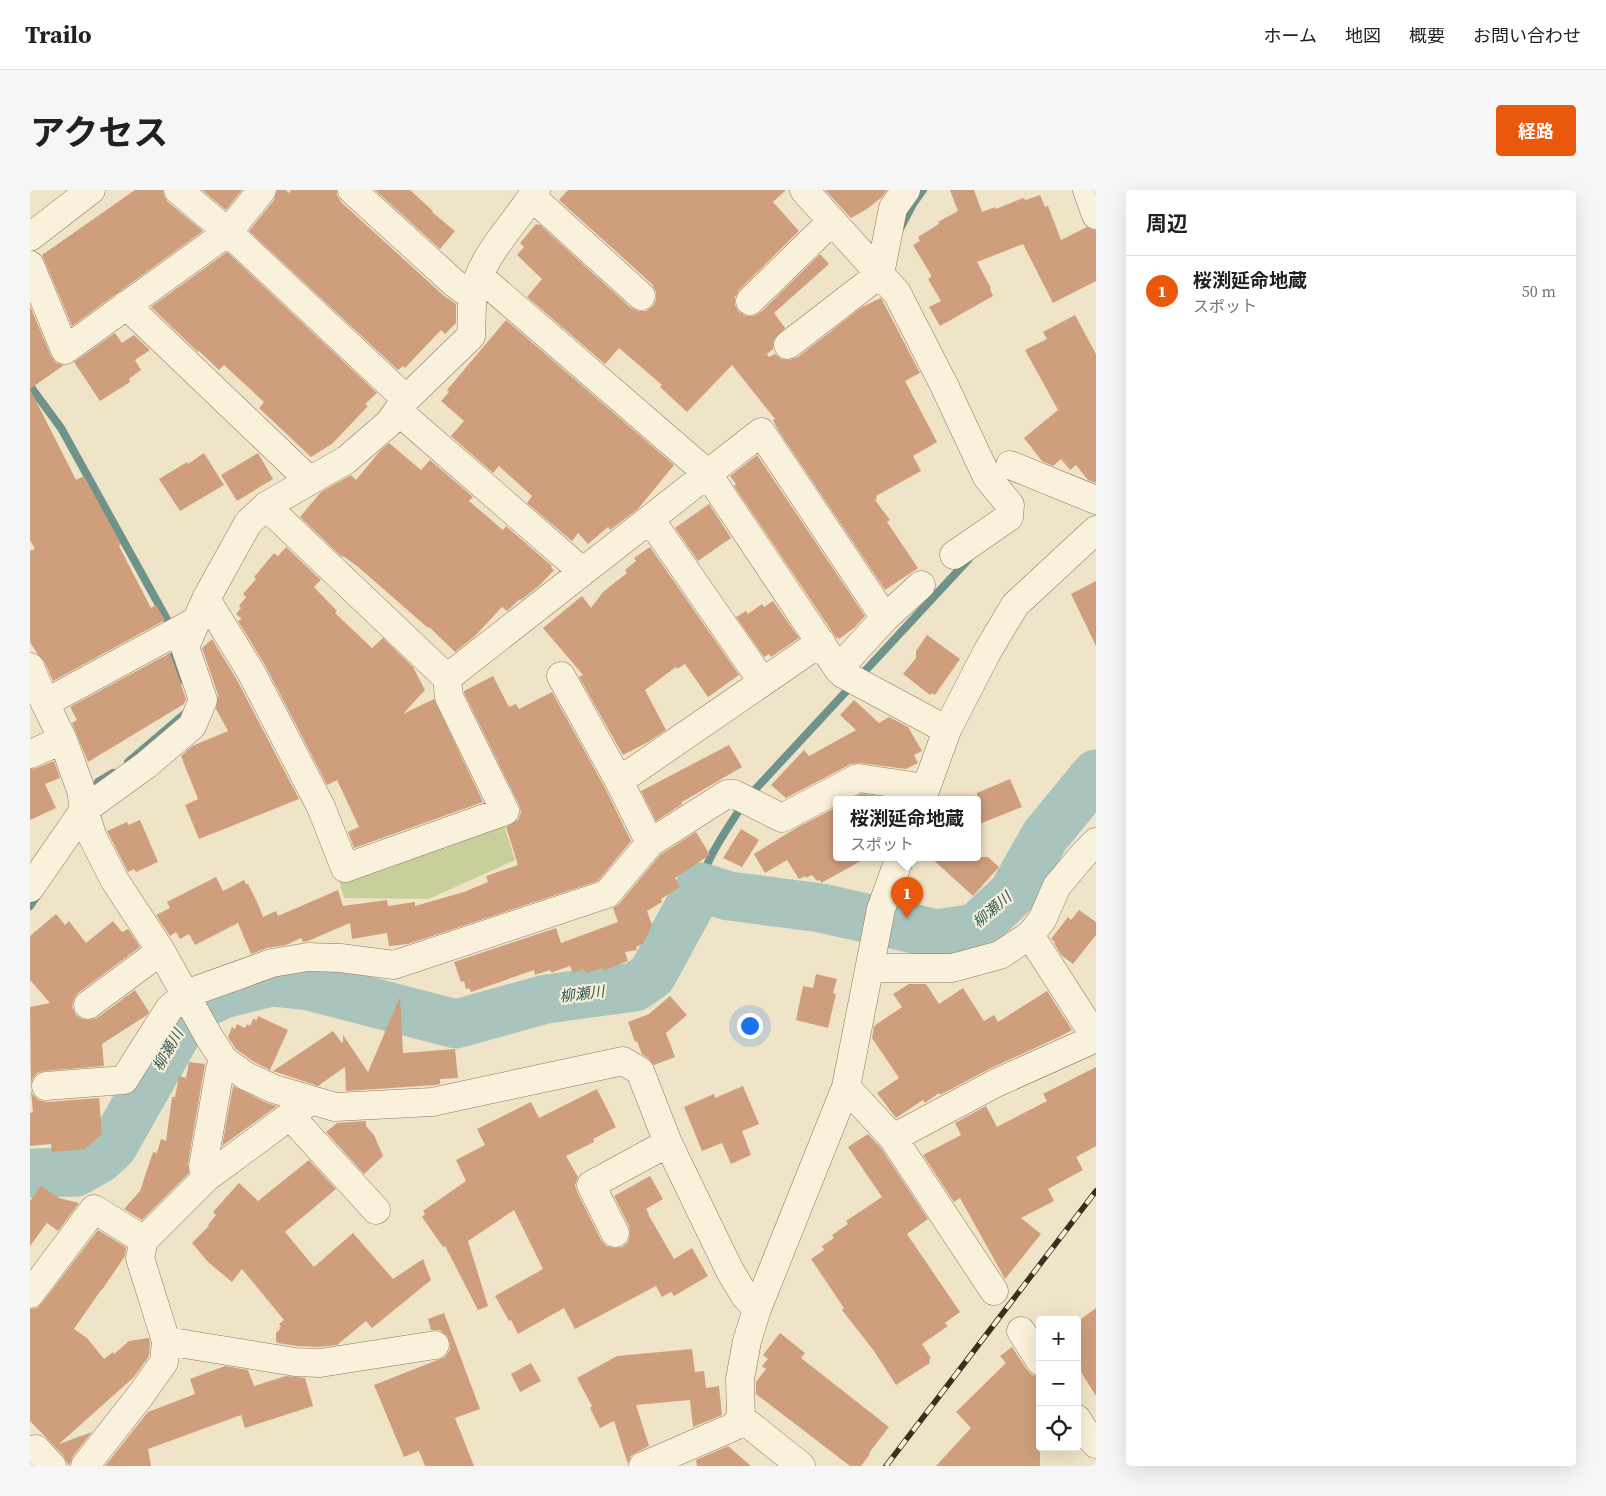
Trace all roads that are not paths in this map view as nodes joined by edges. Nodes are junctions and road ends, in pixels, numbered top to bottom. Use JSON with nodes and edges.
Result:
{"nodes":[{"id":1,"x":92,"y":190,"type":"edge"},
{"id":2,"x":178,"y":190,"type":"edge"},
{"id":3,"x":262,"y":190,"type":"edge"},
{"id":4,"x":352,"y":190,"type":"edge"},
{"id":5,"x":804,"y":190,"type":"edge"},
{"id":6,"x":906,"y":190,"type":"edge"},
{"id":7,"x":1087,"y":190,"type":"edge"},
{"id":8,"x":534,"y":193,"type":"edge"},
{"id":9,"x":1096,"y":215,"type":"edge"},
{"id":10,"x":832,"y":220,"type":"junction"},
{"id":11,"x":228,"y":232,"type":"junction"},
{"id":12,"x":30,"y":237,"type":"edge"},
{"id":13,"x":30,"y":266,"type":"edge"},
{"id":14,"x":880,"y":274,"type":"junction"},
{"id":15,"x":476,"y":286,"type":"junction"},
{"id":16,"x":642,"y":296,"type":"dead end"},
{"id":17,"x":750,"y":301,"type":"dead end"},
{"id":18,"x":126,"y":305,"type":"junction"},
{"id":19,"x":788,"y":345,"type":"dead end"},
{"id":20,"x":402,"y":405,"type":"junction"},
{"id":21,"x":1010,"y":465,"type":"dead end"},
{"id":22,"x":707,"y":472,"type":"junction"},
{"id":23,"x":310,"y":482,"type":"junction"},
{"id":24,"x":1096,"y":500,"type":"edge"},
{"id":25,"x":266,"y":506,"type":"junction"},
{"id":26,"x":650,"y":519,"type":"junction"},
{"id":27,"x":1096,"y":530,"type":"edge"},
{"id":28,"x":954,"y":555,"type":"dead end"},
{"id":29,"x":582,"y":571,"type":"junction"},
{"id":30,"x":921,"y":585,"type":"dead end"},
{"id":31,"x":201,"y":610,"type":"junction"},
{"id":32,"x":885,"y":618,"type":"junction"},
{"id":33,"x":821,"y":642,"type":"junction"},
{"id":34,"x":30,"y":667,"type":"edge"},
{"id":35,"x":561,"y":676,"type":"dead end"},
{"id":36,"x":849,"y":676,"type":"junction"},
{"id":37,"x":447,"y":678,"type":"junction"},
{"id":38,"x":762,"y":681,"type":"junction"},
{"id":39,"x":45,"y":704,"type":"junction"},
{"id":40,"x":947,"y":730,"type":"junction"},
{"id":41,"x":63,"y":740,"type":"junction"},
{"id":42,"x":30,"y":754,"type":"edge"},
{"id":43,"x":619,"y":781,"type":"junction"},
{"id":44,"x":924,"y":794,"type":"edge"},
{"id":45,"x":84,"y":810,"type":"junction"},
{"id":46,"x":1096,"y":842,"type":"edge"},
{"id":47,"x":650,"y":843,"type":"junction"},
{"id":48,"x":899,"y":861,"type":"edge"},
{"id":49,"x":30,"y":888,"type":"edge"},
{"id":50,"x":1030,"y":935,"type":"junction"},
{"id":51,"x":161,"y":951,"type":"junction"},
{"id":52,"x":872,"y":956,"type":"junction"},
{"id":53,"x":189,"y":1000,"type":"junction"},
{"id":54,"x":88,"y":1005,"type":"dead end"},
{"id":55,"x":1096,"y":1038,"type":"edge"},
{"id":56,"x":224,"y":1060,"type":"junction"},
{"id":57,"x":46,"y":1086,"type":"dead end"},
{"id":58,"x":846,"y":1087,"type":"junction"},
{"id":59,"x":300,"y":1109,"type":"junction"},
{"id":60,"x":893,"y":1138,"type":"junction"},
{"id":61,"x":668,"y":1143,"type":"junction"},
{"id":62,"x":206,"y":1178,"type":"junction"},
{"id":63,"x":376,"y":1210,"type":"dead end"},
{"id":64,"x":615,"y":1233,"type":"dead end"},
{"id":65,"x":144,"y":1240,"type":"junction"},
{"id":66,"x":994,"y":1291,"type":"dead end"},
{"id":67,"x":30,"y":1294,"type":"edge"},
{"id":68,"x":757,"y":1310,"type":"junction"},
{"id":69,"x":1020,"y":1331,"type":"dead end"},
{"id":70,"x":166,"y":1341,"type":"junction"},
{"id":71,"x":435,"y":1345,"type":"dead end"},
{"id":72,"x":1036,"y":1355,"type":"edge"},
{"id":73,"x":741,"y":1418,"type":"junction"},
{"id":74,"x":1081,"y":1426,"type":"edge"},
{"id":75,"x":1096,"y":1444,"type":"edge"},
{"id":76,"x":30,"y":1458,"type":"edge"},
{"id":77,"x":52,"y":1466,"type":"edge"},
{"id":78,"x":85,"y":1466,"type":"edge"},
{"id":79,"x":643,"y":1466,"type":"edge"},
{"id":80,"x":801,"y":1466,"type":"edge"}],
"edges":[{"from":1,"to":12,"type":"street"},
{"from":2,"to":11,"type":"street"},
{"from":3,"to":11,"type":"street"},
{"from":4,"to":15,"type":"street"},
{"from":5,"to":10,"type":"street"},
{"from":6,"to":14,"type":"street"},
{"from":7,"to":9,"type":"street"},
{"from":8,"to":15,"type":"street"},
{"from":8,"to":16,"type":"street"},
{"from":10,"to":14,"type":"street"},
{"from":10,"to":17,"type":"street"},
{"from":11,"to":18,"type":"street"},
{"from":11,"to":20,"type":"street"},
{"from":13,"to":18,"type":"street"},
{"from":14,"to":19,"type":"street"},
{"from":14,"to":28,"type":"street"},
{"from":15,"to":20,"type":"street"},
{"from":15,"to":22,"type":"street"},
{"from":18,"to":23,"type":"street"},
{"from":20,"to":23,"type":"street"},
{"from":20,"to":29,"type":"street"},
{"from":21,"to":24,"type":"street"},
{"from":22,"to":26,"type":"street"},
{"from":22,"to":32,"type":"street"},
{"from":22,"to":33,"type":"street"},
{"from":23,"to":25,"type":"street"},
{"from":25,"to":31,"type":"street"},
{"from":25,"to":37,"type":"street"},
{"from":26,"to":29,"type":"street"},
{"from":26,"to":38,"type":"street"},
{"from":27,"to":40,"type":"street"},
{"from":29,"to":37,"type":"street"},
{"from":30,"to":32,"type":"street"},
{"from":31,"to":37,"type":"street"},
{"from":31,"to":39,"type":"street"},
{"from":31,"to":45,"type":"street"},
{"from":32,"to":36,"type":"street"},
{"from":33,"to":36,"type":"street"},
{"from":33,"to":38,"type":"street"},
{"from":34,"to":39,"type":"street"},
{"from":35,"to":43,"type":"street"},
{"from":36,"to":40,"type":"street"},
{"from":38,"to":43,"type":"street"},
{"from":39,"to":41,"type":"street"},
{"from":40,"to":44,"type":"street"},
{"from":41,"to":42,"type":"street"},
{"from":41,"to":45,"type":"street"},
{"from":43,"to":47,"type":"street"},
{"from":44,"to":47,"type":"street"},
{"from":45,"to":49,"type":"street"},
{"from":45,"to":51,"type":"street"},
{"from":46,"to":50,"type":"street"},
{"from":47,"to":53,"type":"street"},
{"from":48,"to":52,"type":"street"},
{"from":50,"to":52,"type":"street"},
{"from":50,"to":55,"type":"street"},
{"from":51,"to":53,"type":"street"},
{"from":51,"to":54,"type":"street"},
{"from":52,"to":58,"type":"street"},
{"from":53,"to":56,"type":"street"},
{"from":53,"to":57,"type":"street"},
{"from":55,"to":60,"type":"street"},
{"from":56,"to":59,"type":"street"},
{"from":56,"to":62,"type":"street"},
{"from":58,"to":60,"type":"street"},
{"from":58,"to":68,"type":"street"},
{"from":59,"to":61,"type":"street"},
{"from":59,"to":62,"type":"street"},
{"from":59,"to":63,"type":"street"},
{"from":60,"to":66,"type":"street"},
{"from":61,"to":64,"type":"street"},
{"from":61,"to":68,"type":"street"},
{"from":62,"to":65,"type":"street"},
{"from":65,"to":67,"type":"street"},
{"from":65,"to":70,"type":"street"},
{"from":68,"to":73,"type":"street"},
{"from":69,"to":72,"type":"street"},
{"from":70,"to":71,"type":"street"},
{"from":70,"to":78,"type":"street"},
{"from":73,"to":79,"type":"street"},
{"from":73,"to":80,"type":"street"},
{"from":74,"to":75,"type":"street"},
{"from":76,"to":77,"type":"street"}]}
